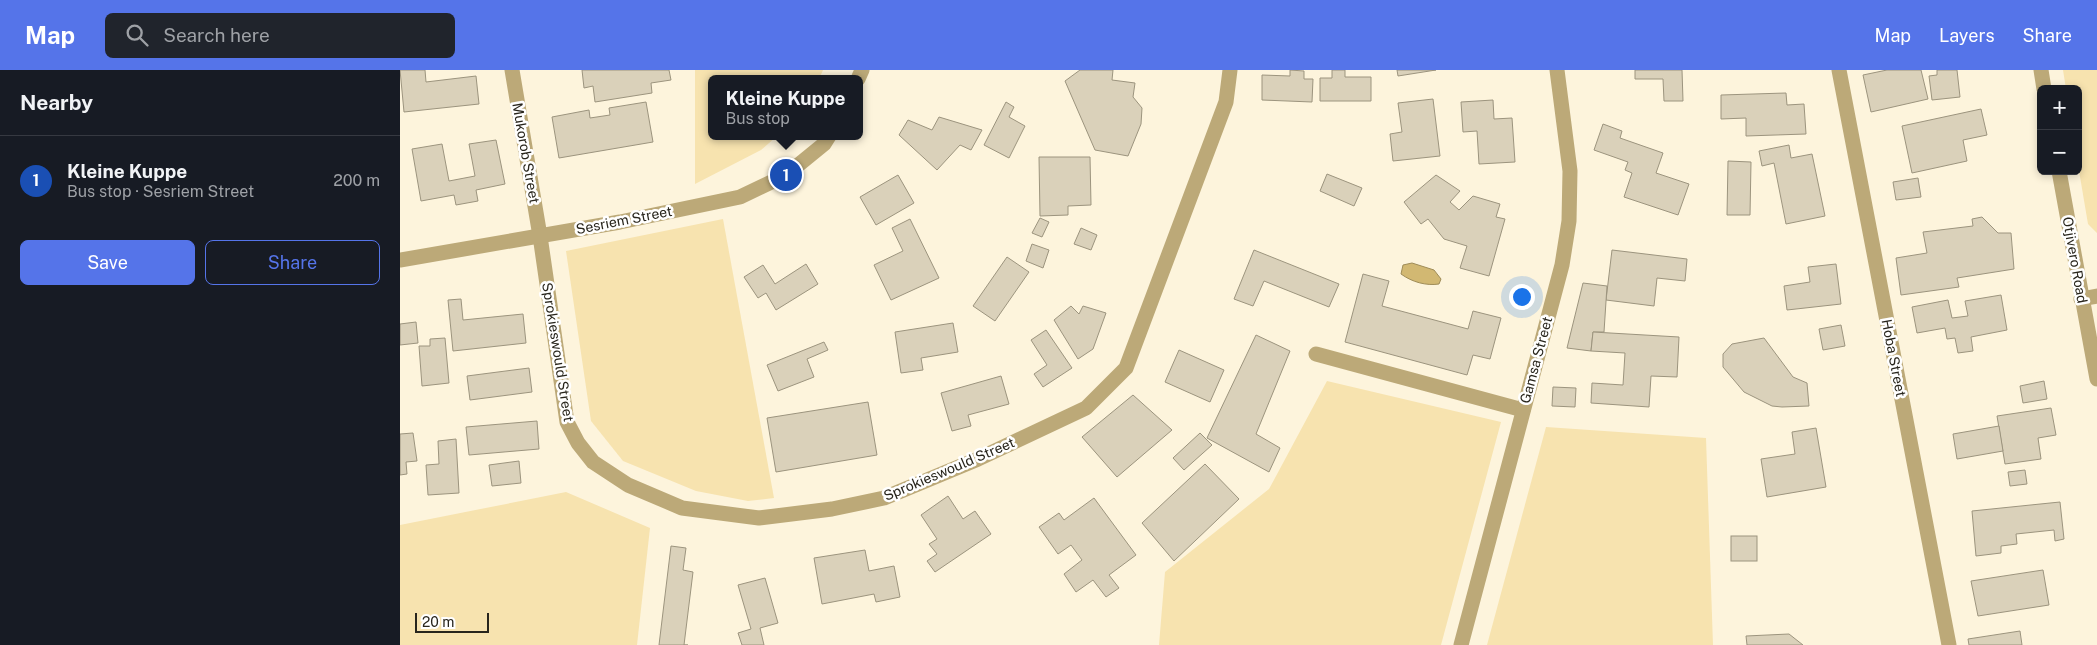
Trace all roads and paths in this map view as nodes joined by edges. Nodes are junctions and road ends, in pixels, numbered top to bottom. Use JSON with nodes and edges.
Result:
{"nodes":[{"id":1,"x":512,"y":70,"type":"edge"},
{"id":2,"x":1230,"y":70,"type":"edge"},
{"id":3,"x":1557,"y":70,"type":"edge"},
{"id":4,"x":1839,"y":70,"type":"edge"},
{"id":5,"x":2041,"y":70,"type":"edge"},
{"id":6,"x":2043,"y":85,"type":"edge"},
{"id":7,"x":826,"y":140,"type":"edge"},
{"id":8,"x":2060,"y":175,"type":"edge"},
{"id":9,"x":540,"y":236,"type":"junction"},
{"id":10,"x":400,"y":260,"type":"edge"},
{"id":11,"x":2097,"y":296,"type":"edge"},
{"id":12,"x":2081,"y":299,"type":"junction"},
{"id":13,"x":1316,"y":354,"type":"dead end"},
{"id":14,"x":2097,"y":379,"type":"edge"},
{"id":15,"x":1523,"y":410,"type":"junction"},
{"id":16,"x":1461,"y":645,"type":"edge"},
{"id":17,"x":1949,"y":645,"type":"edge"}],
"edges":[{"from":1,"to":9,"type":"street","name":"Mukorob Street"},
{"from":2,"to":9,"type":"street","name":"Sprokieswould Street"},
{"from":3,"to":15,"type":"street","name":"Gamsa Street"},
{"from":4,"to":17,"type":"street","name":"Hoba Street"},
{"from":5,"to":6,"type":"street"},
{"from":7,"to":9,"type":"street","name":"Sesriem Street"},
{"from":8,"to":12,"type":"street","name":"Otjivero Road"},
{"from":9,"to":10,"type":"street","name":"Sesriem Street"},
{"from":11,"to":12,"type":"street"},
{"from":12,"to":14,"type":"street","name":"Otjivero Road"},
{"from":13,"to":15,"type":"street"},
{"from":15,"to":16,"type":"street","name":"Gamsa Street"}]}
